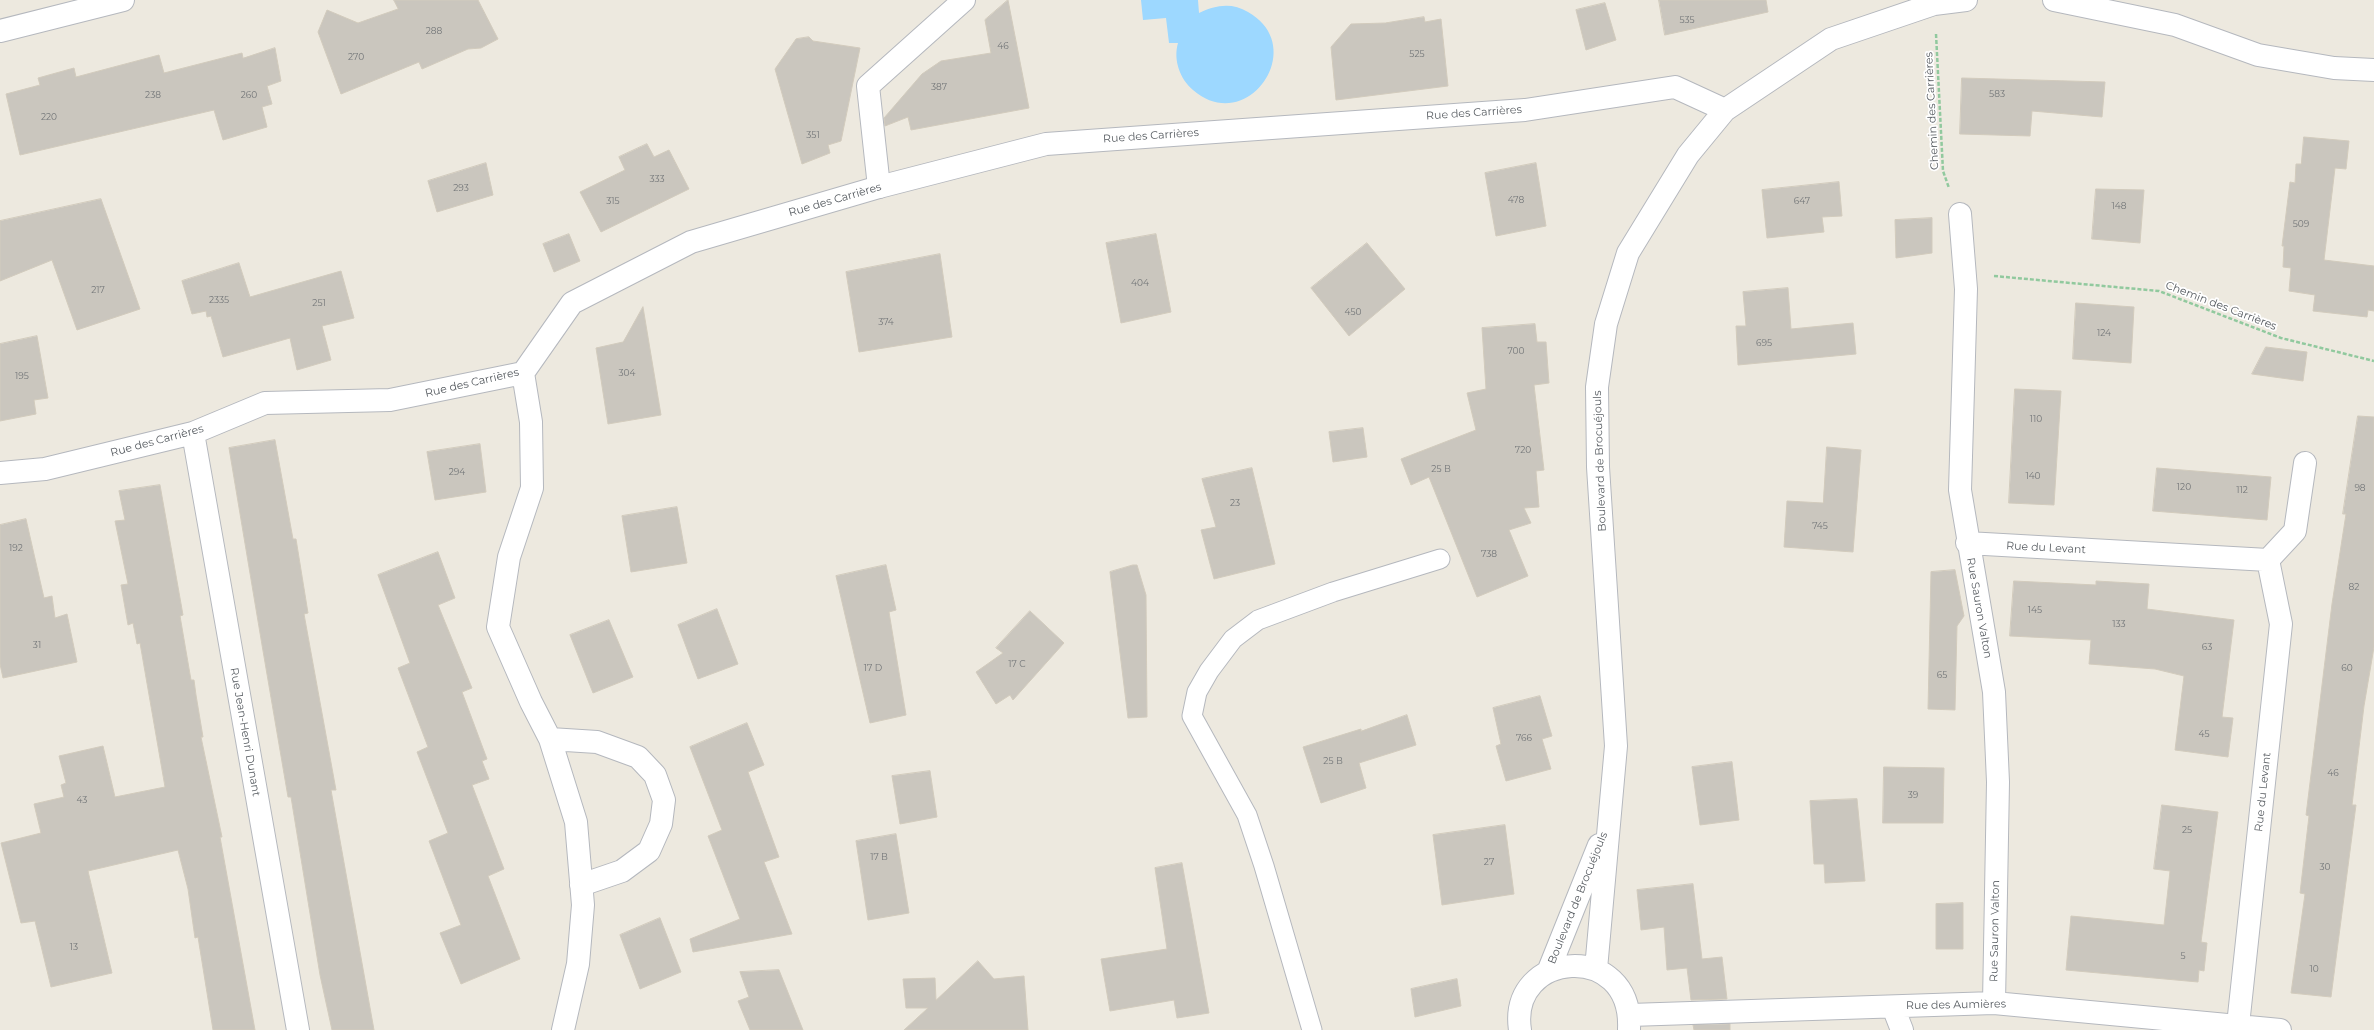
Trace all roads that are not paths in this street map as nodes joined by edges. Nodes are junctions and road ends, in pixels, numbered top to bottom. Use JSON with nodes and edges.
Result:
{"nodes":[{"id":1,"x":123,"y":0,"type":"edge"},
{"id":2,"x":964,"y":0,"type":"edge"},
{"id":3,"x":1966,"y":0,"type":"edge"},
{"id":4,"x":2054,"y":0,"type":"edge"},
{"id":5,"x":0,"y":30,"type":"edge"},
{"id":6,"x":2374,"y":70,"type":"edge"},
{"id":7,"x":1725,"y":110,"type":"junction"},
{"id":8,"x":879,"y":187,"type":"junction"},
{"id":9,"x":1960,"y":214,"type":"road end"},
{"id":10,"x":523,"y":373,"type":"junction"},
{"id":11,"x":193,"y":433,"type":"junction"},
{"id":12,"x":2305,"y":463,"type":"dead end"},
{"id":13,"x":0,"y":474,"type":"edge"},
{"id":14,"x":1967,"y":543,"type":"junction"},
{"id":15,"x":1440,"y":559,"type":"dead end"},
{"id":16,"x":2268,"y":560,"type":"junction"},
{"id":17,"x":550,"y":739,"type":"junction"},
{"id":18,"x":1608,"y":825,"type":"junction"},
{"id":19,"x":581,"y":885,"type":"junction"},
{"id":20,"x":1596,"y":969,"type":"junction"},
{"id":21,"x":1548,"y":972,"type":"junction"},
{"id":22,"x":1994,"y":1002,"type":"junction"},
{"id":23,"x":1893,"y":1007,"type":"junction"},
{"id":24,"x":1630,"y":1022,"type":"edge"},
{"id":25,"x":2259,"y":1028,"type":"edge"},
{"id":26,"x":298,"y":1030,"type":"edge"},
{"id":27,"x":563,"y":1030,"type":"edge"},
{"id":28,"x":1312,"y":1030,"type":"edge"},
{"id":29,"x":1516,"y":1030,"type":"edge"},
{"id":30,"x":1902,"y":1030,"type":"edge"}],
"edges":[{"from":1,"to":5,"type":"street"},
{"from":2,"to":8,"type":"street"},
{"from":3,"to":7,"type":"street","name":"Boulevard de Brocuéjouls"},
{"from":4,"to":6,"type":"street"},
{"from":7,"to":8,"type":"street","name":"Rue des Carrières"},
{"from":7,"to":18,"type":"street","name":"Boulevard de Brocuéjouls"},
{"from":8,"to":10,"type":"street","name":"Rue des Carrières"},
{"from":9,"to":14,"type":"street","name":"Rue Sauron Valton"},
{"from":10,"to":11,"type":"street","name":"Rue des Carrières"},
{"from":10,"to":17,"type":"street"},
{"from":11,"to":13,"type":"street","name":"Rue des Carrières"},
{"from":11,"to":26,"type":"street","name":"Rue Jean-Henri Dunant"},
{"from":12,"to":16,"type":"street"},
{"from":14,"to":16,"type":"street","name":"Rue du Levant"},
{"from":14,"to":22,"type":"street","name":"Rue Sauron Valton"},
{"from":15,"to":28,"type":"lane"},
{"from":16,"to":25,"type":"street","name":"Rue du Levant"},
{"from":17,"to":19,"type":"street"},
{"from":17,"to":19,"type":"street"},
{"from":18,"to":20,"type":"street","name":"Boulevard de Brocuéjouls"},
{"from":18,"to":21,"type":"street","name":"Boulevard de Brocuéjouls"},
{"from":19,"to":27,"type":"street"},
{"from":20,"to":21,"type":"street"},
{"from":20,"to":24,"type":"street"},
{"from":21,"to":29,"type":"street"},
{"from":22,"to":23,"type":"street","name":"Rue des Aumières"},
{"from":22,"to":25,"type":"street","name":"Rue des Aumières"},
{"from":23,"to":24,"type":"street","name":"Rue des Aumières"},
{"from":23,"to":30,"type":"street"}]}
